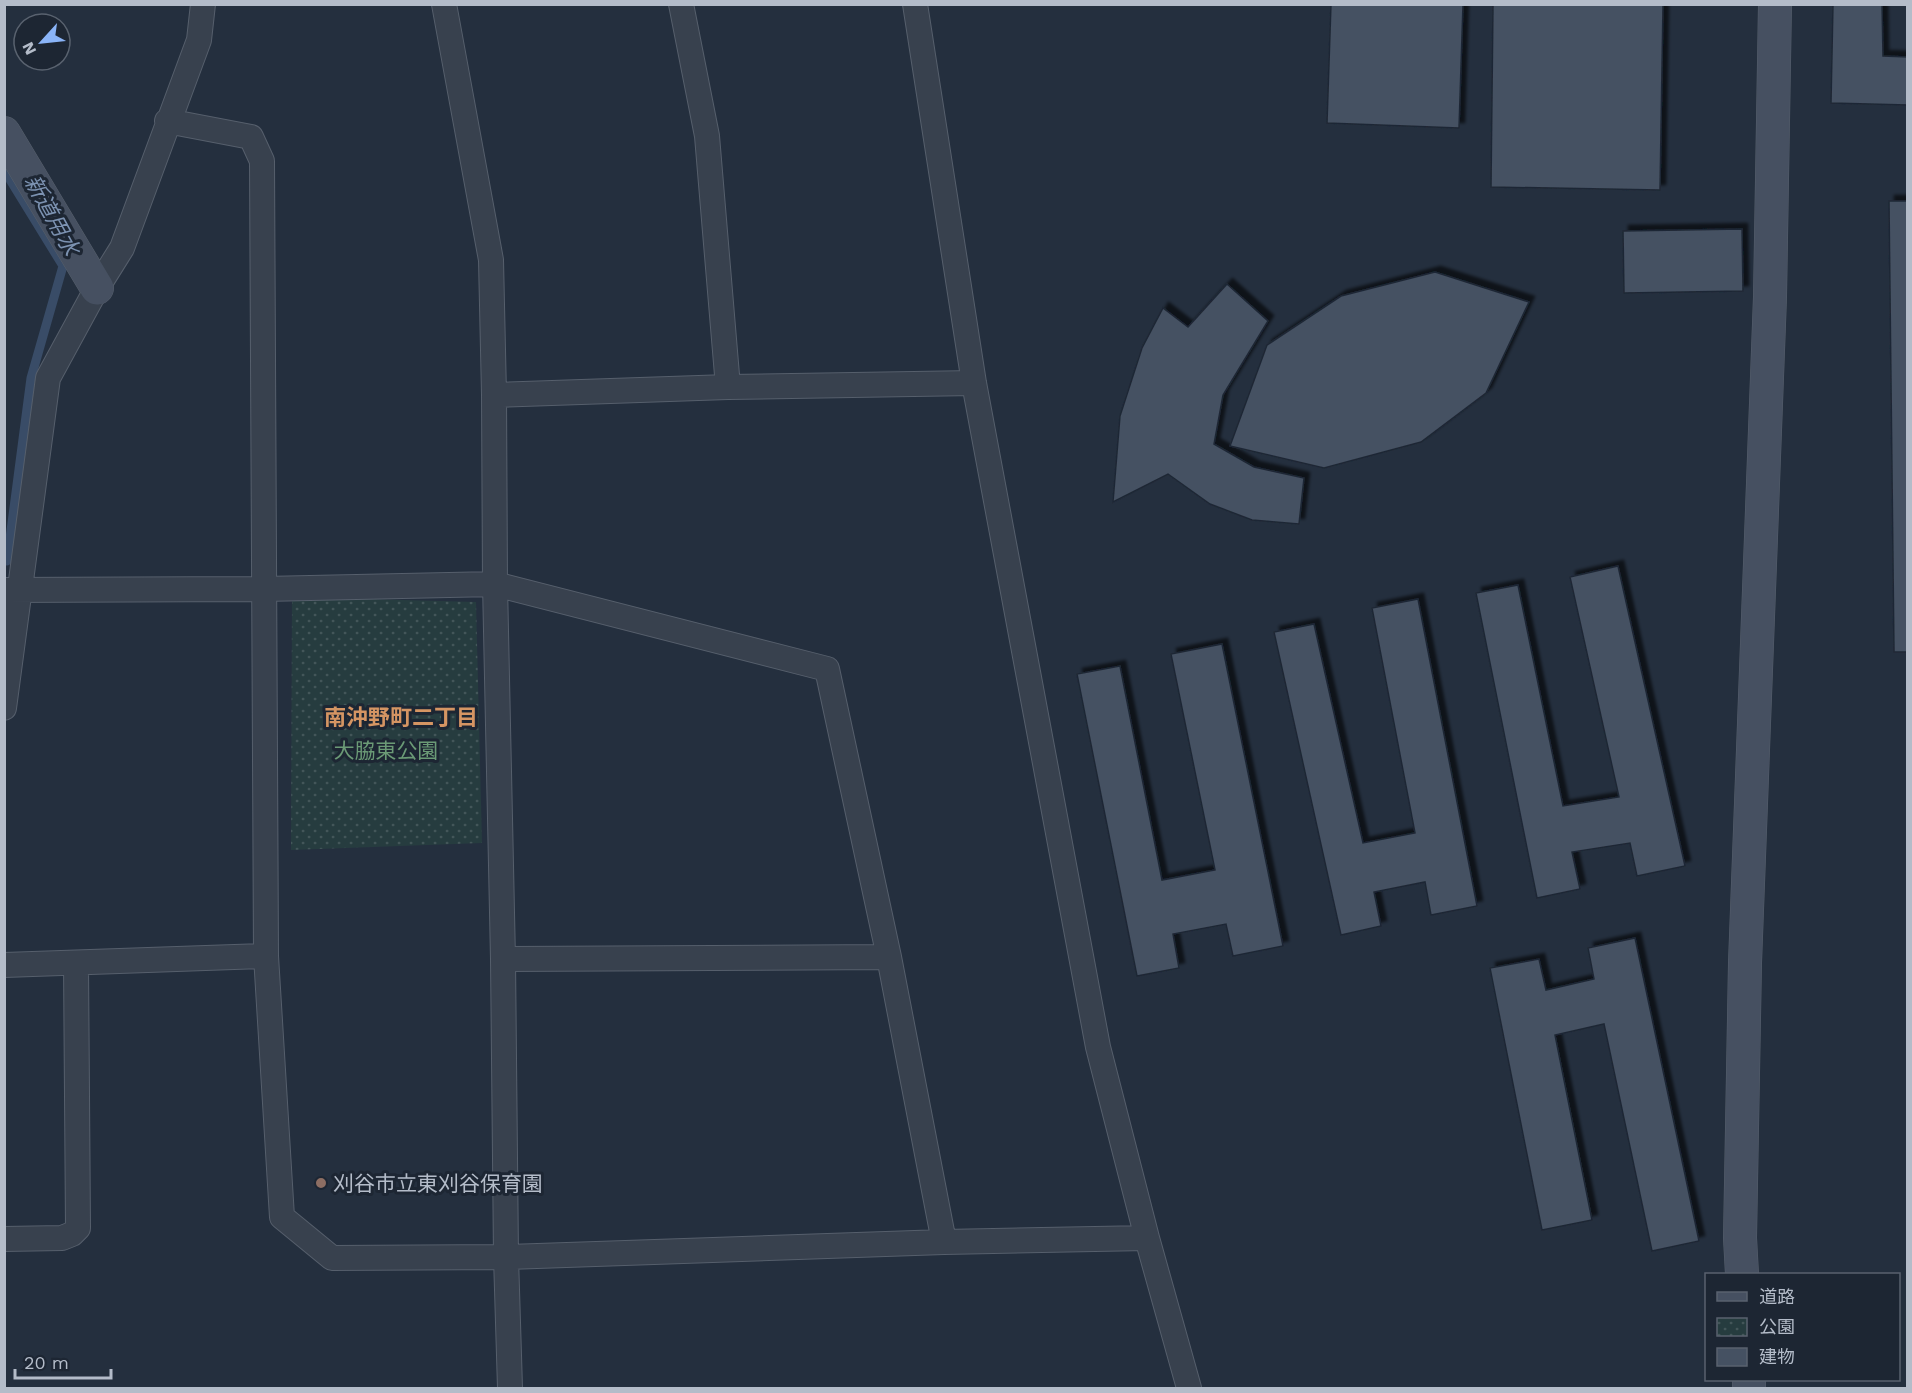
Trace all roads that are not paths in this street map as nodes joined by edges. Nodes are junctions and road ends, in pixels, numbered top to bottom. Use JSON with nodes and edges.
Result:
{"nodes":[{"id":1,"x":203,"y":4,"type":"edge"},
{"id":2,"x":444,"y":4,"type":"edge"},
{"id":3,"x":681,"y":4,"type":"edge"},
{"id":4,"x":915,"y":4,"type":"edge"},
{"id":5,"x":1775,"y":4,"type":"edge"},
{"id":6,"x":168,"y":121,"type":"junction"},
{"id":7,"x":4,"y":134,"type":"edge"},
{"id":8,"x":97,"y":288,"type":"junction"},
{"id":9,"x":974,"y":383,"type":"junction"},
{"id":10,"x":728,"y":387,"type":"junction"},
{"id":11,"x":494,"y":395,"type":"junction"},
{"id":12,"x":495,"y":584,"type":"junction"},
{"id":13,"x":264,"y":589,"type":"junction"},
{"id":14,"x":13,"y":590,"type":"edge"},
{"id":15,"x":4,"y":708,"type":"edge"},
{"id":16,"x":266,"y":956,"type":"junction"},
{"id":17,"x":889,"y":957,"type":"junction"},
{"id":18,"x":503,"y":960,"type":"junction"},
{"id":19,"x":76,"y":963,"type":"junction"},
{"id":20,"x":4,"y":965,"type":"edge"},
{"id":21,"x":1147,"y":1238,"type":"junction"},
{"id":22,"x":4,"y":1239,"type":"edge"},
{"id":23,"x":944,"y":1242,"type":"junction"},
{"id":24,"x":506,"y":1257,"type":"junction"},
{"id":25,"x":1742,"y":1273,"type":"edge"},
{"id":26,"x":510,"y":1389,"type":"edge"},
{"id":27,"x":1189,"y":1389,"type":"edge"}],
"edges":[{"from":1,"to":6,"type":"street"},
{"from":2,"to":11,"type":"street"},
{"from":3,"to":10,"type":"street"},
{"from":4,"to":9,"type":"street"},
{"from":5,"to":25,"type":"street"},
{"from":6,"to":8,"type":"street"},
{"from":6,"to":13,"type":"street"},
{"from":7,"to":8,"type":"street"},
{"from":8,"to":14,"type":"street"},
{"from":9,"to":10,"type":"street"},
{"from":9,"to":21,"type":"street"},
{"from":10,"to":11,"type":"street"},
{"from":11,"to":12,"type":"street"},
{"from":12,"to":13,"type":"street"},
{"from":12,"to":17,"type":"street"},
{"from":12,"to":18,"type":"street"},
{"from":13,"to":14,"type":"street"},
{"from":13,"to":16,"type":"street"},
{"from":14,"to":15,"type":"street"},
{"from":16,"to":19,"type":"street"},
{"from":16,"to":24,"type":"street"},
{"from":17,"to":18,"type":"street"},
{"from":17,"to":23,"type":"street"},
{"from":18,"to":24,"type":"street"},
{"from":19,"to":20,"type":"street"},
{"from":19,"to":22,"type":"street"},
{"from":21,"to":23,"type":"street"},
{"from":21,"to":27,"type":"street"},
{"from":23,"to":24,"type":"street"},
{"from":24,"to":26,"type":"street"}]}
